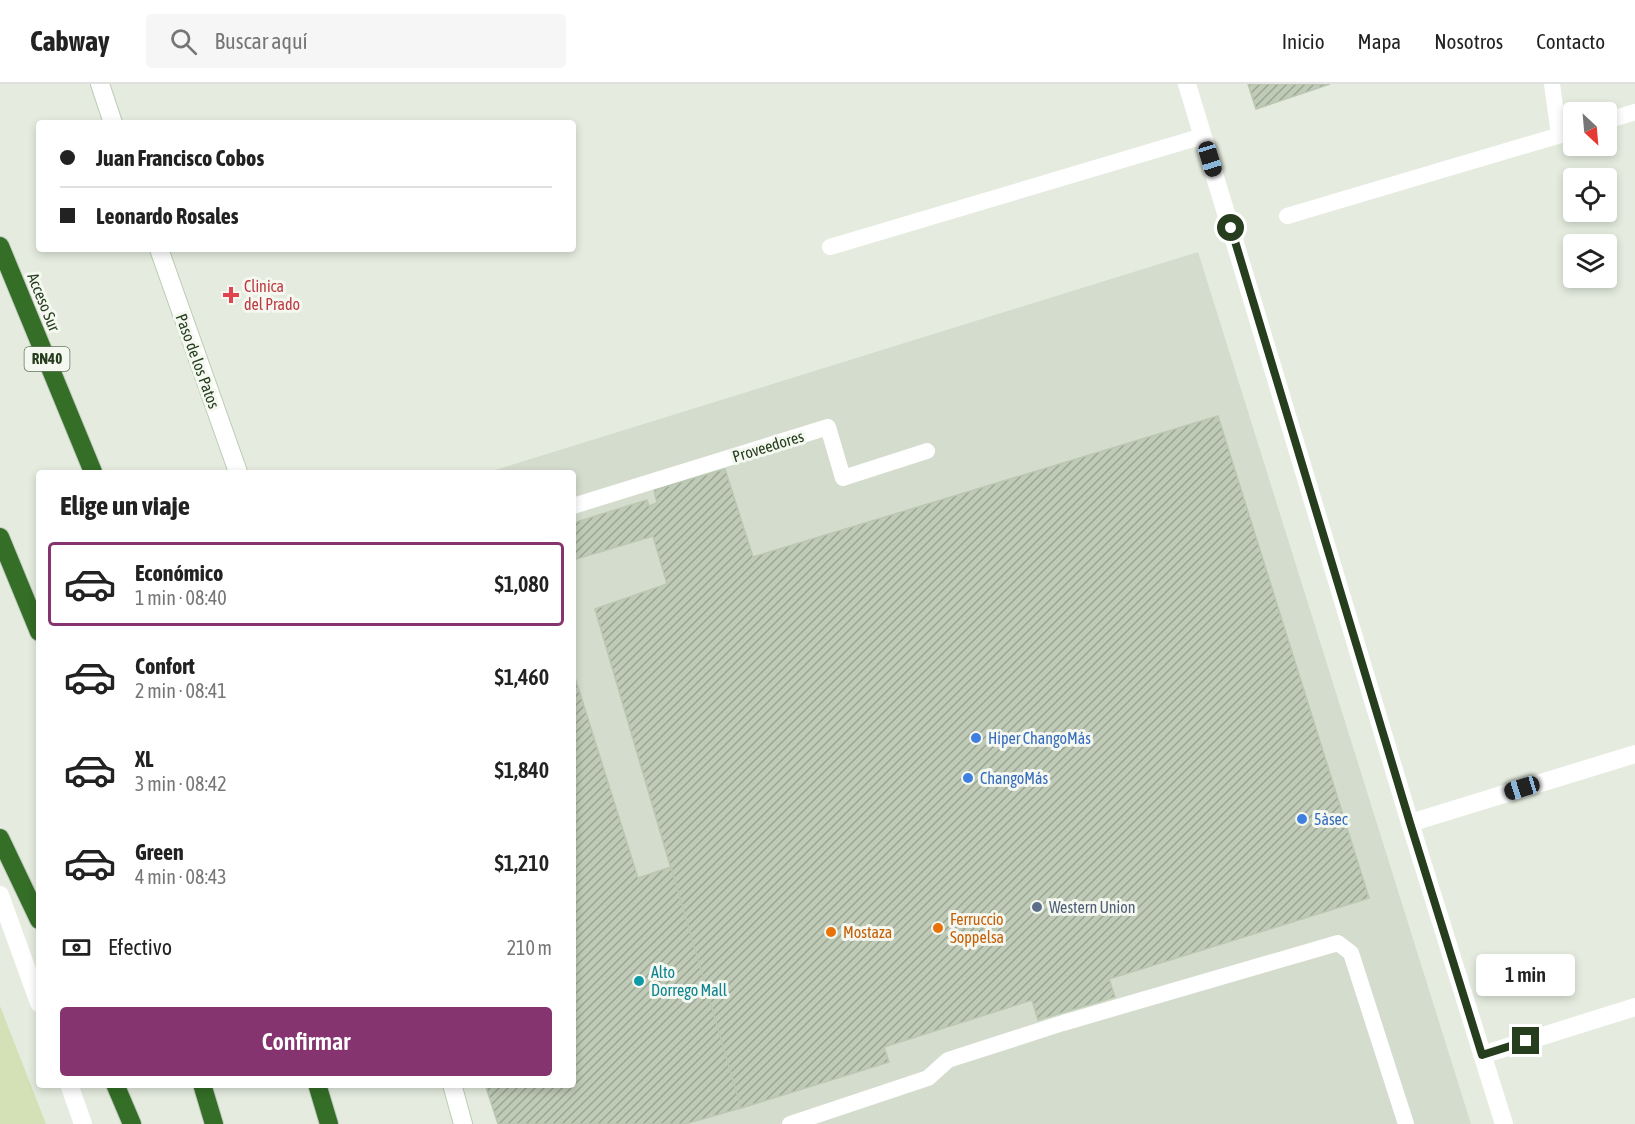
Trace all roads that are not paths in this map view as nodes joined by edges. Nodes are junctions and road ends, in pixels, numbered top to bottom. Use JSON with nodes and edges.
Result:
{"nodes":[{"id":1,"x":100,"y":84,"type":"edge"},
{"id":2,"x":1187,"y":84,"type":"edge"},
{"id":3,"x":1552,"y":84,"type":"edge"},
{"id":4,"x":1635,"y":112,"type":"edge"},
{"id":5,"x":1617,"y":118,"type":"edge"},
{"id":6,"x":113,"y":120,"type":"edge"},
{"id":7,"x":1563,"y":122,"type":"edge"},
{"id":8,"x":1563,"y":134,"type":"edge"},
{"id":9,"x":1203,"y":136,"type":"junction"},
{"id":10,"x":1287,"y":216,"type":"dead end"},
{"id":11,"x":0,"y":246,"type":"edge"},
{"id":12,"x":830,"y":247,"type":"dead end"},
{"id":13,"x":160,"y":252,"type":"edge"},
{"id":14,"x":927,"y":451,"type":"dead end"},
{"id":15,"x":92,"y":470,"type":"edge"},
{"id":16,"x":237,"y":470,"type":"edge"},
{"id":17,"x":576,"y":505,"type":"edge"},
{"id":18,"x":0,"y":537,"type":"edge"},
{"id":19,"x":36,"y":625,"type":"edge"},
{"id":20,"x":1635,"y":754,"type":"edge"},
{"id":21,"x":1410,"y":823,"type":"junction"},
{"id":22,"x":0,"y":838,"type":"edge"},
{"id":23,"x":0,"y":895,"type":"edge"},
{"id":24,"x":36,"y":914,"type":"edge"},
{"id":25,"x":36,"y":995,"type":"edge"},
{"id":26,"x":1635,"y":1007,"type":"edge"},
{"id":27,"x":1482,"y":1055,"type":"junction"},
{"id":28,"x":70,"y":1088,"type":"edge"},
{"id":29,"x":117,"y":1088,"type":"edge"},
{"id":30,"x":203,"y":1088,"type":"edge"},
{"id":31,"x":318,"y":1088,"type":"edge"},
{"id":32,"x":453,"y":1088,"type":"edge"},
{"id":33,"x":83,"y":1124,"type":"edge"},
{"id":34,"x":132,"y":1124,"type":"edge"},
{"id":35,"x":214,"y":1124,"type":"edge"},
{"id":36,"x":329,"y":1124,"type":"edge"},
{"id":37,"x":463,"y":1124,"type":"edge"},
{"id":38,"x":790,"y":1124,"type":"edge"},
{"id":39,"x":1406,"y":1124,"type":"edge"},
{"id":40,"x":1504,"y":1124,"type":"edge"}],
"edges":[{"from":1,"to":6,"type":"street"},
{"from":2,"to":9,"type":"street"},
{"from":3,"to":7,"type":"lane"},
{"from":4,"to":5,"type":"lane"},
{"from":8,"to":10,"type":"lane"},
{"from":9,"to":12,"type":"lane"},
{"from":9,"to":21,"type":"street"},
{"from":11,"to":15,"type":"highway","name":"Acceso Sur","number":"RN40"},
{"from":13,"to":16,"type":"street","name":"Paso de los Patos"},
{"from":14,"to":17,"type":"lane","name":"Proveedores"},
{"from":18,"to":19,"type":"highway"},
{"from":20,"to":21,"type":"street"},
{"from":21,"to":27,"type":"street"},
{"from":22,"to":24,"type":"highway"},
{"from":23,"to":25,"type":"street"},
{"from":26,"to":27,"type":"street"},
{"from":27,"to":40,"type":"street"},
{"from":28,"to":33,"type":"street"},
{"from":29,"to":34,"type":"highway"},
{"from":30,"to":35,"type":"highway"},
{"from":31,"to":36,"type":"highway"},
{"from":32,"to":37,"type":"street"},
{"from":38,"to":39,"type":"lane"}]}
